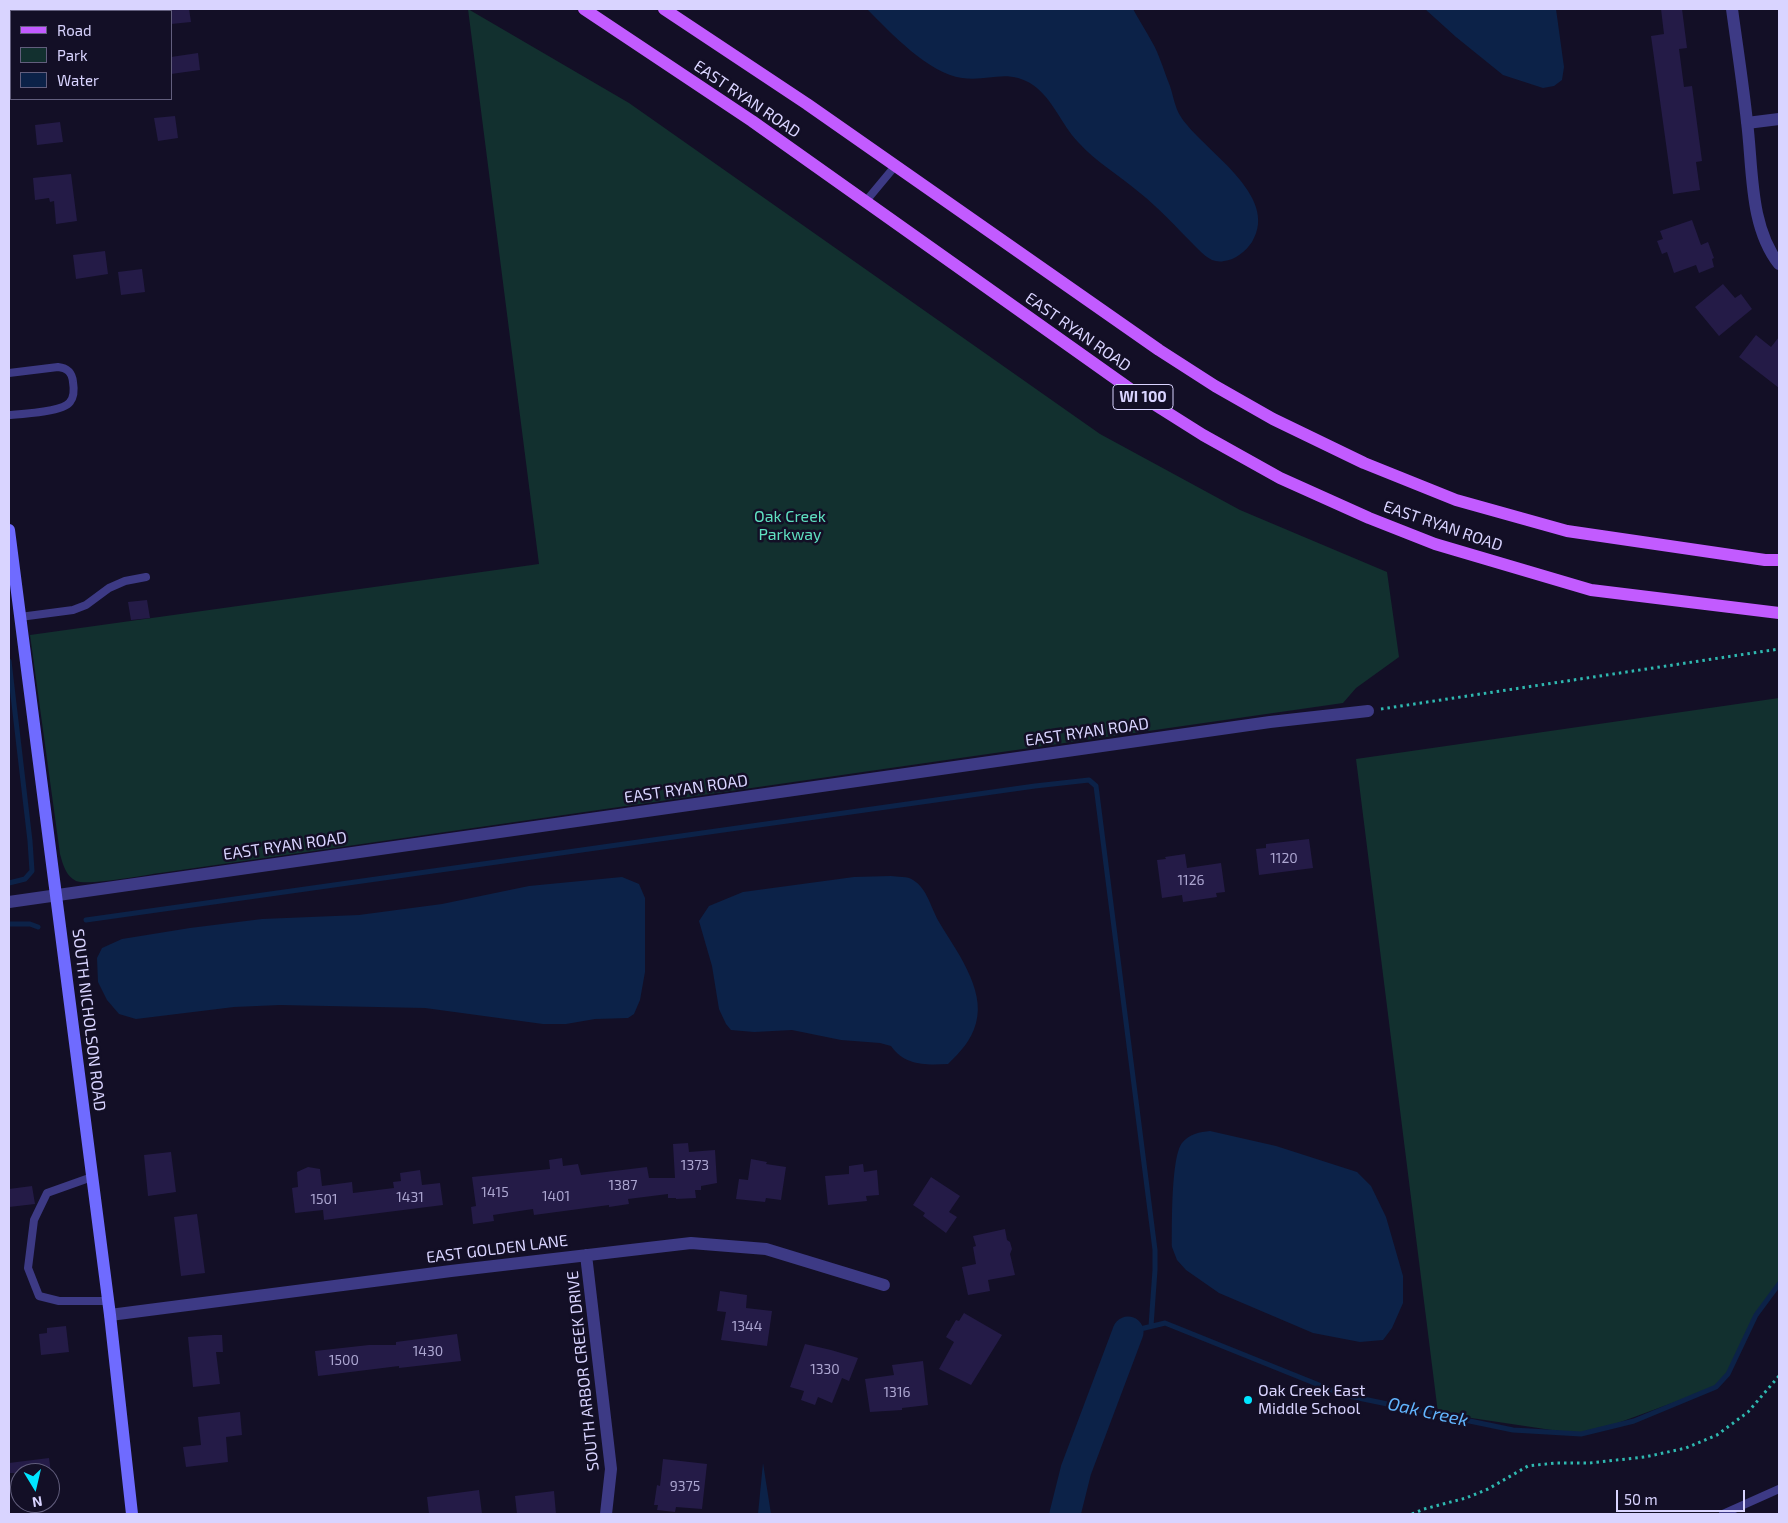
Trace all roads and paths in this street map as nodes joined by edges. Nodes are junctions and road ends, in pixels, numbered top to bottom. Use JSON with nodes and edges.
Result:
{"nodes":[{"id":1,"x":584,"y":9,"type":"edge"},
{"id":2,"x":664,"y":9,"type":"edge"},
{"id":3,"x":1732,"y":9,"type":"edge"},
{"id":4,"x":1779,"y":118,"type":"edge"},
{"id":5,"x":1747,"y":123,"type":"junction"},
{"id":6,"x":896,"y":166,"type":"junction"},
{"id":7,"x":866,"y":201,"type":"junction"},
{"id":8,"x":1779,"y":264,"type":"edge"},
{"id":9,"x":9,"y":373,"type":"edge"},
{"id":10,"x":9,"y":416,"type":"edge"},
{"id":11,"x":9,"y":530,"type":"edge"},
{"id":12,"x":1779,"y":560,"type":"edge"},
{"id":13,"x":146,"y":577,"type":"dead end"},
{"id":14,"x":1779,"y":604,"type":"edge"},
{"id":15,"x":1720,"y":606,"type":"junction"},
{"id":16,"x":1779,"y":613,"type":"edge"},
{"id":17,"x":20,"y":617,"type":"junction"},
{"id":18,"x":1779,"y":649,"type":"edge"},
{"id":19,"x":1368,"y":711,"type":"joint"},
{"id":20,"x":56,"y":895,"type":"junction"},
{"id":21,"x":9,"y":902,"type":"edge"},
{"id":22,"x":92,"y":1177,"type":"junction"},
{"id":23,"x":586,"y":1255,"type":"junction"},
{"id":24,"x":884,"y":1285,"type":"dead end"},
{"id":25,"x":108,"y":1301,"type":"junction"},
{"id":26,"x":110,"y":1315,"type":"junction"},
{"id":27,"x":1779,"y":1376,"type":"edge"},
{"id":28,"x":1779,"y":1489,"type":"edge"},
{"id":29,"x":132,"y":1514,"type":"edge"},
{"id":30,"x":606,"y":1514,"type":"edge"},
{"id":31,"x":1412,"y":1514,"type":"edge"},
{"id":32,"x":1723,"y":1514,"type":"edge"}],
"edges":[{"from":1,"to":7,"type":"main road","name":"EAST RYAN ROAD","number":"WI 100"},
{"from":2,"to":6,"type":"main road","name":"EAST RYAN ROAD","number":"WI 100"},
{"from":3,"to":5,"type":"street"},
{"from":4,"to":5,"type":"street"},
{"from":5,"to":8,"type":"street"},
{"from":6,"to":7,"type":"lane"},
{"from":6,"to":12,"type":"main road","name":"EAST RYAN ROAD","number":"WI 100"},
{"from":7,"to":15,"type":"main road","name":"EAST RYAN ROAD","number":"WI 100"},
{"from":9,"to":10,"type":"lane"},
{"from":11,"to":17,"type":"street","name":"SOUTH NICHOLSON ROAD"},
{"from":13,"to":17,"type":"lane"},
{"from":14,"to":15,"type":"main road"},
{"from":15,"to":16,"type":"main road","name":"EAST RYAN ROAD","number":"WI 100"},
{"from":17,"to":20,"type":"street","name":"SOUTH NICHOLSON ROAD"},
{"from":18,"to":19,"type":"path"},
{"from":19,"to":20,"type":"street","name":"EAST RYAN ROAD"},
{"from":20,"to":21,"type":"street","name":"EAST RYAN ROAD"},
{"from":20,"to":22,"type":"street","name":"SOUTH NICHOLSON ROAD"},
{"from":22,"to":25,"type":"street","name":"SOUTH NICHOLSON ROAD"},
{"from":22,"to":25,"type":"lane"},
{"from":23,"to":24,"type":"street","name":"EAST GOLDEN LANE"},
{"from":23,"to":26,"type":"street","name":"EAST GOLDEN LANE"},
{"from":23,"to":30,"type":"street","name":"SOUTH ARBOR CREEK DRIVE"},
{"from":25,"to":26,"type":"street","name":"SOUTH NICHOLSON ROAD"},
{"from":26,"to":29,"type":"street","name":"SOUTH NICHOLSON ROAD"},
{"from":27,"to":31,"type":"path"},
{"from":28,"to":32,"type":"lane"}]}
